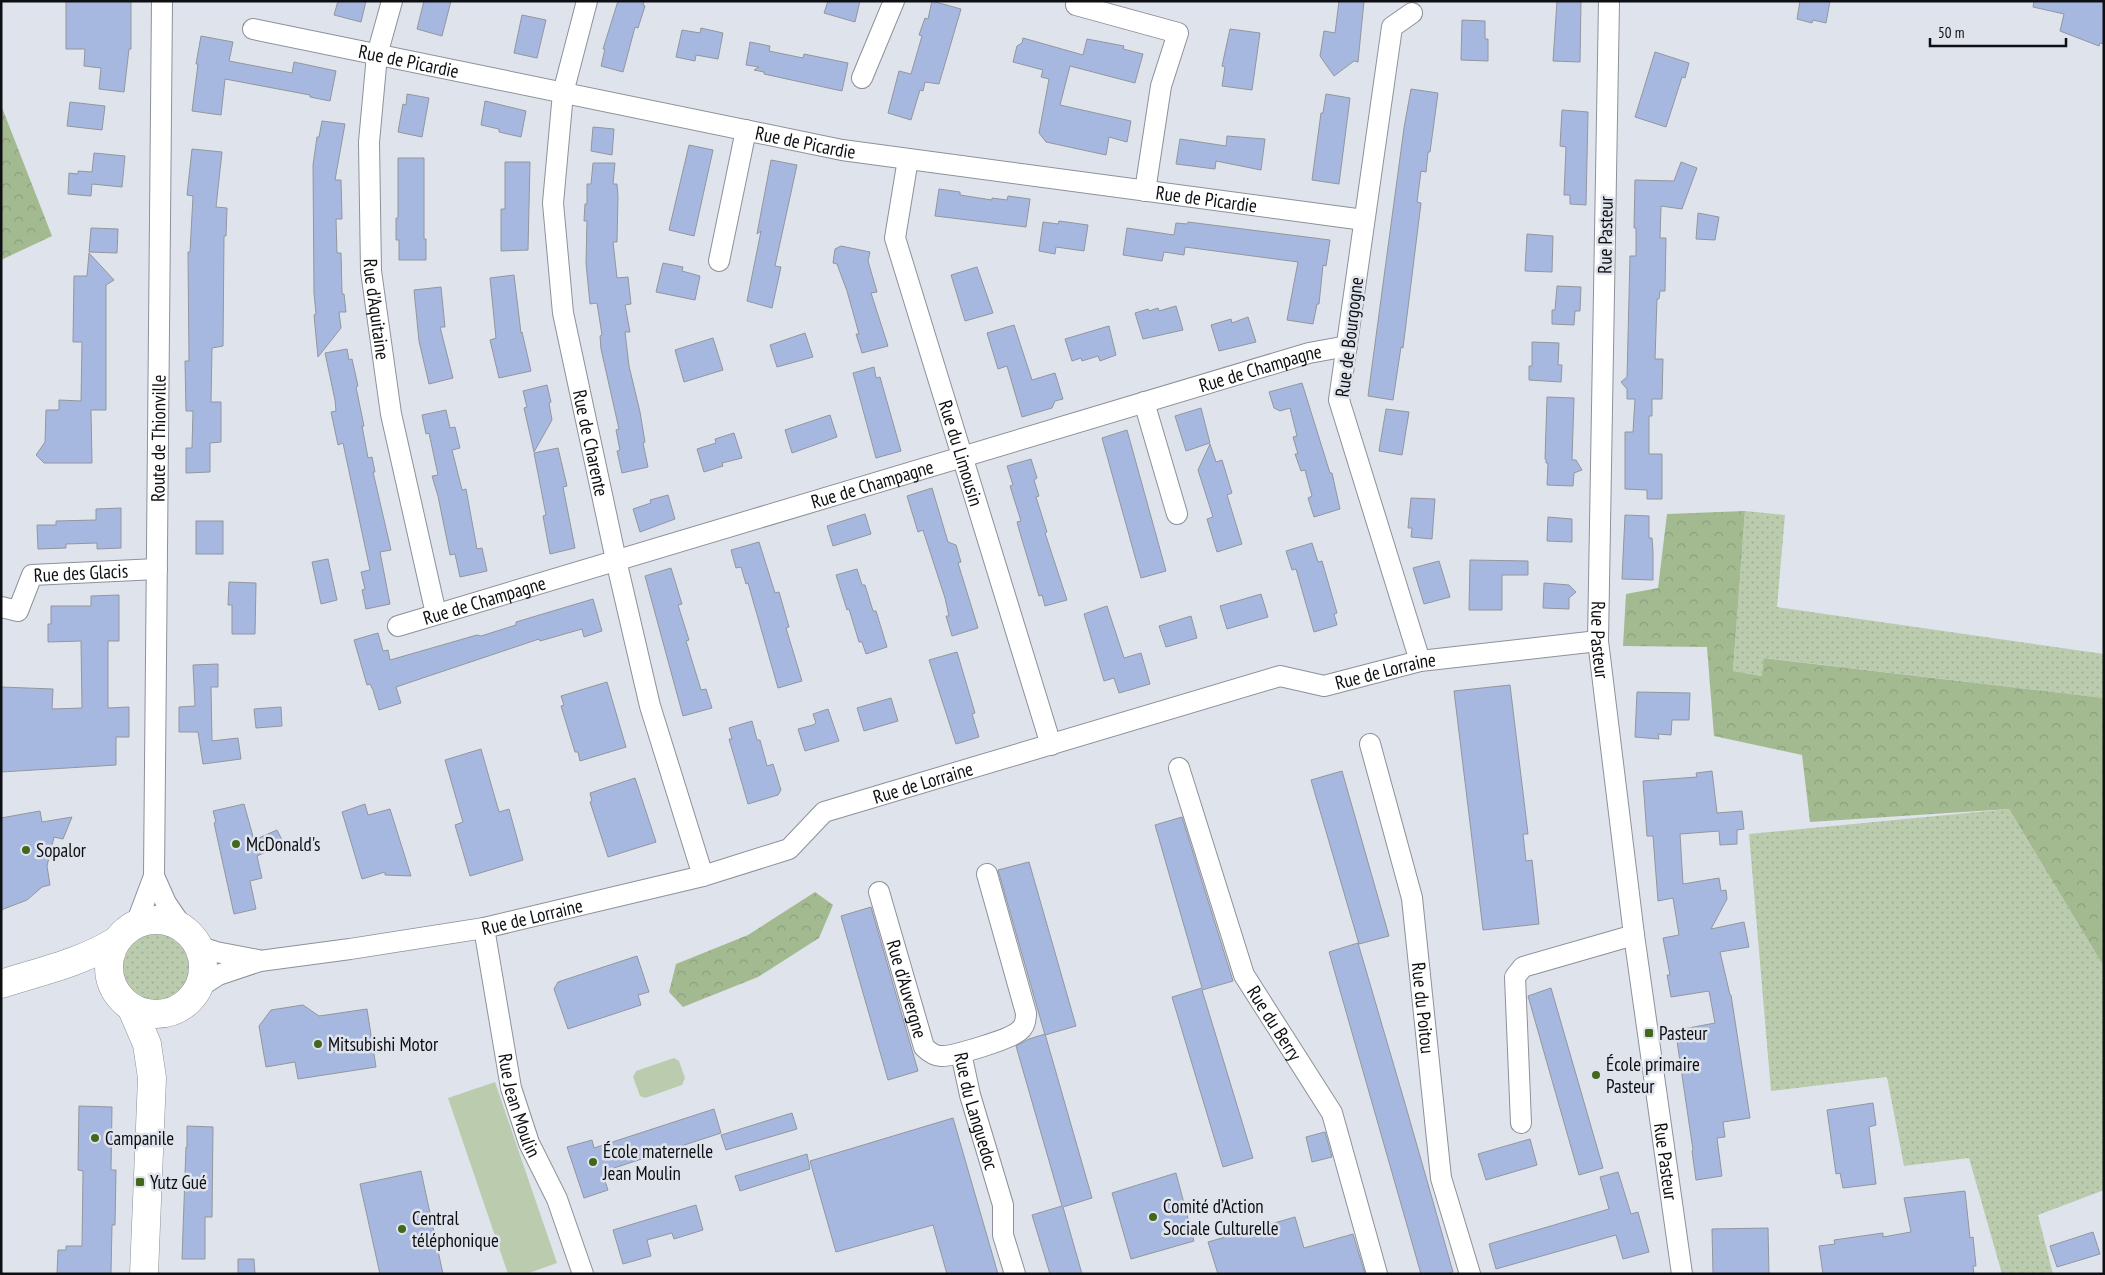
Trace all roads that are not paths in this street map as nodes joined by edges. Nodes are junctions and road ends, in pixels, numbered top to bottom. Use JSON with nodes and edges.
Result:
{"nodes":[{"id":1,"x":162,"y":1,"type":"edge"},
{"id":2,"x":392,"y":1,"type":"edge"},
{"id":3,"x":587,"y":1,"type":"edge"},
{"id":4,"x":894,"y":1,"type":"edge"},
{"id":5,"x":1609,"y":1,"type":"edge"},
{"id":6,"x":1076,"y":5,"type":"dead end"},
{"id":7,"x":1412,"y":12,"type":"dead end"},
{"id":8,"x":253,"y":29,"type":"dead end"},
{"id":9,"x":377,"y":55,"type":"junction"},
{"id":10,"x":862,"y":78,"type":"dead end"},
{"id":11,"x":563,"y":93,"type":"junction"},
{"id":12,"x":746,"y":130,"type":"junction"},
{"id":13,"x":908,"y":159,"type":"junction"},
{"id":14,"x":1145,"y":191,"type":"junction"},
{"id":15,"x":1364,"y":220,"type":"junction"},
{"id":16,"x":719,"y":261,"type":"dead end"},
{"id":17,"x":1347,"y":346,"type":"junction"},
{"id":18,"x":1144,"y":402,"type":"junction"},
{"id":19,"x":962,"y":456,"type":"junction"},
{"id":20,"x":1177,"y":514,"type":"dead end"},
{"id":21,"x":616,"y":560,"type":"junction"},
{"id":22,"x":157,"y":569,"type":"junction"},
{"id":23,"x":1,"y":607,"type":"edge"},
{"id":24,"x":436,"y":614,"type":"junction"},
{"id":25,"x":398,"y":626,"type":"dead end"},
{"id":26,"x":1598,"y":641,"type":"junction"},
{"id":27,"x":1420,"y":662,"type":"junction"},
{"id":28,"x":1370,"y":744,"type":"dead end"},
{"id":29,"x":1051,"y":745,"type":"junction"},
{"id":30,"x":1179,"y":768,"type":"dead end"},
{"id":31,"x":987,"y":874,"type":"dead end"},
{"id":32,"x":154,"y":876,"type":"junction"},
{"id":33,"x":703,"y":876,"type":"junction"},
{"id":34,"x":879,"y":892,"type":"dead end"},
{"id":35,"x":136,"y":924,"type":"junction"},
{"id":36,"x":484,"y":928,"type":"junction"},
{"id":37,"x":1634,"y":936,"type":"junction"},
{"id":38,"x":190,"y":937,"type":"junction"},
{"id":39,"x":116,"y":941,"type":"junction"},
{"id":40,"x":260,"y":961,"type":"junction"},
{"id":41,"x":55,"y":969,"type":"junction"},
{"id":42,"x":1,"y":984,"type":"edge"},
{"id":43,"x":113,"y":988,"type":"junction"},
{"id":44,"x":198,"y":988,"type":"junction"},
{"id":45,"x":132,"y":1008,"type":"junction"},
{"id":46,"x":173,"y":1011,"type":"junction"},
{"id":47,"x":961,"y":1052,"type":"junction"},
{"id":48,"x":152,"y":1078,"type":"junction"},
{"id":49,"x":1521,"y":1123,"type":"dead end"},
{"id":50,"x":144,"y":1274,"type":"edge"},
{"id":51,"x":583,"y":1274,"type":"edge"},
{"id":52,"x":1015,"y":1274,"type":"edge"},
{"id":53,"x":1377,"y":1274,"type":"edge"},
{"id":54,"x":1470,"y":1274,"type":"edge"},
{"id":55,"x":1682,"y":1274,"type":"edge"}],
"edges":[{"from":1,"to":22,"type":"street","name":"Route de Thionville"},
{"from":2,"to":9,"type":"street","name":"Rue d'Aquitaine"},
{"from":3,"to":11,"type":"street","name":"Rue de Charente"},
{"from":4,"to":10,"type":"street"},
{"from":5,"to":26,"type":"street","name":"Rue Pasteur"},
{"from":6,"to":14,"type":"street"},
{"from":7,"to":15,"type":"street","name":"Rue de Bourgogne"},
{"from":8,"to":9,"type":"street","name":"Rue de Picardie"},
{"from":9,"to":11,"type":"street","name":"Rue de Picardie"},
{"from":9,"to":24,"type":"street","name":"Rue d'Aquitaine"},
{"from":11,"to":12,"type":"street","name":"Rue de Picardie"},
{"from":11,"to":21,"type":"street","name":"Rue de Charente"},
{"from":12,"to":13,"type":"street","name":"Rue de Picardie"},
{"from":12,"to":16,"type":"street"},
{"from":13,"to":14,"type":"street","name":"Rue de Picardie"},
{"from":13,"to":19,"type":"street","name":"Rue du Limousin"},
{"from":14,"to":15,"type":"street","name":"Rue de Picardie"},
{"from":15,"to":17,"type":"street","name":"Rue de Bourgogne"},
{"from":17,"to":18,"type":"street","name":"Rue de Champagne"},
{"from":17,"to":27,"type":"street","name":"Rue de Bourgogne"},
{"from":18,"to":19,"type":"street","name":"Rue de Champagne"},
{"from":18,"to":20,"type":"street"},
{"from":19,"to":21,"type":"street","name":"Rue de Champagne"},
{"from":19,"to":29,"type":"street","name":"Rue du Limousin"},
{"from":21,"to":24,"type":"street","name":"Rue de Champagne"},
{"from":21,"to":33,"type":"street","name":"Rue de Charente"},
{"from":22,"to":23,"type":"street","name":"Rue des Glacis"},
{"from":22,"to":32,"type":"street","name":"Route de Thionville"},
{"from":24,"to":25,"type":"street","name":"Rue de Champagne"},
{"from":26,"to":27,"type":"street","name":"Rue de Lorraine"},
{"from":26,"to":37,"type":"street","name":"Rue Pasteur"},
{"from":27,"to":29,"type":"street","name":"Rue de Lorraine"},
{"from":28,"to":54,"type":"street","name":"Rue du Poitou"},
{"from":29,"to":33,"type":"street","name":"Rue de Lorraine"},
{"from":30,"to":53,"type":"street","name":"Rue du Berry"},
{"from":31,"to":47,"type":"street","name":"Rue du Languedoc"},
{"from":32,"to":35,"type":"street","name":"Route de Thionville"},
{"from":32,"to":38,"type":"street","name":"Route de Thionville"},
{"from":33,"to":36,"type":"street","name":"Rue de Lorraine"},
{"from":34,"to":47,"type":"street","name":"Rue d'Auvergne"},
{"from":35,"to":38,"type":"street"},
{"from":35,"to":39,"type":"street"},
{"from":36,"to":40,"type":"street","name":"Rue de Lorraine"},
{"from":36,"to":51,"type":"street","name":"Rue Jean Moulin"},
{"from":37,"to":49,"type":"street"},
{"from":37,"to":55,"type":"street","name":"Rue Pasteur"},
{"from":38,"to":40,"type":"street","name":"Rue de Lorraine"},
{"from":38,"to":44,"type":"street"},
{"from":39,"to":41,"type":"street"},
{"from":39,"to":43,"type":"street"},
{"from":40,"to":44,"type":"street","name":"Rue de Lorraine"},
{"from":41,"to":42,"type":"street"},
{"from":41,"to":43,"type":"street"},
{"from":43,"to":45,"type":"street"},
{"from":44,"to":46,"type":"street"},
{"from":45,"to":46,"type":"street"},
{"from":45,"to":48,"type":"street"},
{"from":46,"to":48,"type":"street"},
{"from":47,"to":52,"type":"street","name":"Rue du Languedoc"},
{"from":48,"to":50,"type":"street"}]}
